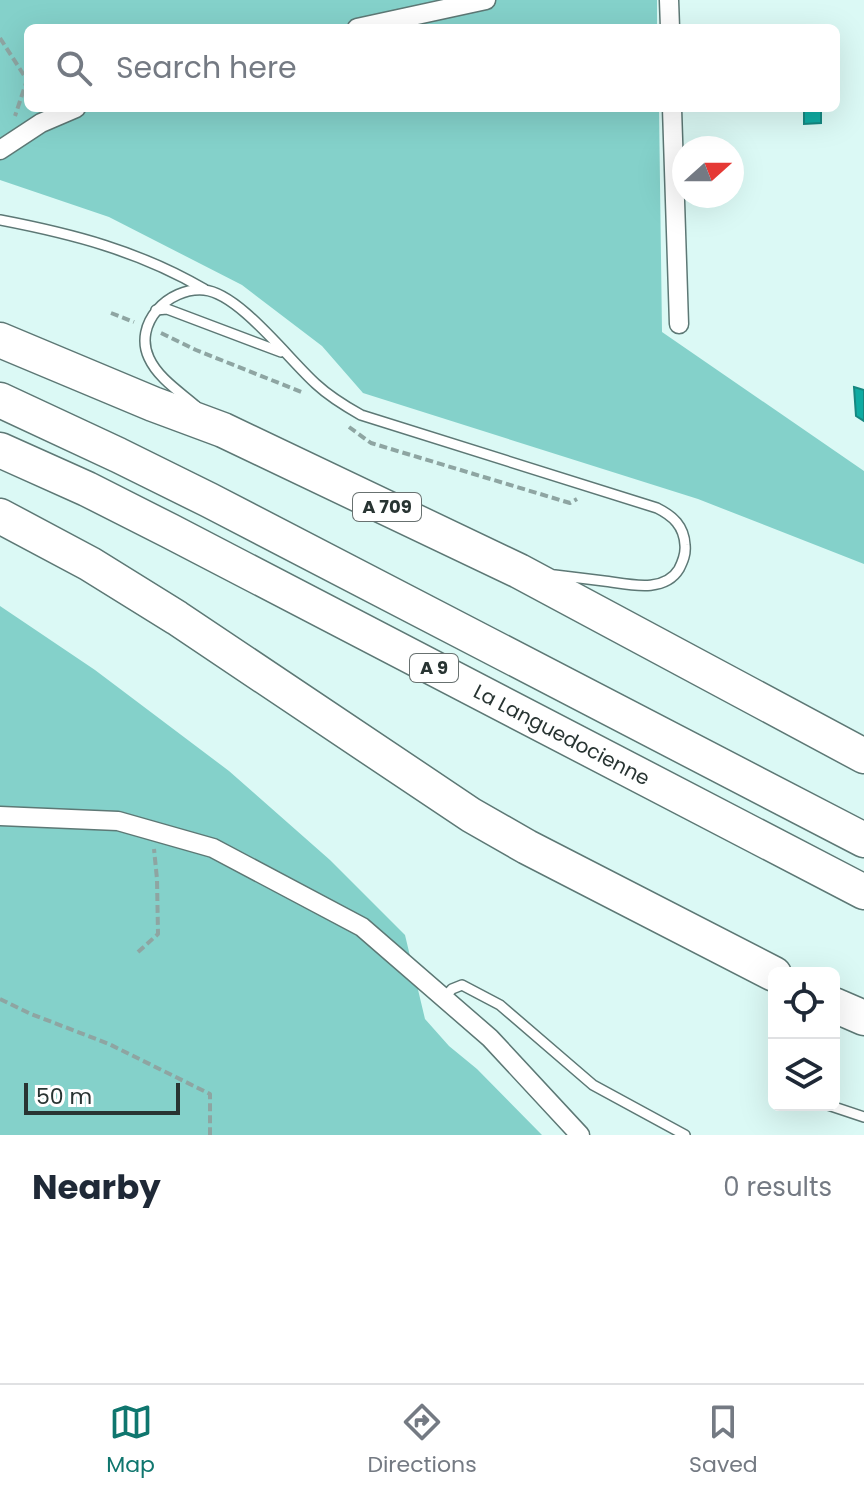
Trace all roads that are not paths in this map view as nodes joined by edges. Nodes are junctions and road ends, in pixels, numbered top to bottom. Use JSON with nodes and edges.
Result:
{"nodes":[{"id":1,"x":486,"y":0,"type":"edge"},
{"id":2,"x":669,"y":0,"type":"edge"},
{"id":3,"x":375,"y":24,"type":"edge"},
{"id":4,"x":670,"y":24,"type":"edge"},
{"id":5,"x":67,"y":112,"type":"edge"},
{"id":6,"x":672,"y":112,"type":"edge"},
{"id":7,"x":3,"y":148,"type":"edge"},
{"id":8,"x":0,"y":220,"type":"edge"},
{"id":9,"x":205,"y":290,"type":"junction"},
{"id":10,"x":156,"y":310,"type":"junction"},
{"id":11,"x":679,"y":324,"type":"dead end"},
{"id":12,"x":0,"y":340,"type":"edge"},
{"id":13,"x":284,"y":353,"type":"junction"},
{"id":14,"x":0,"y":400,"type":"edge"},
{"id":15,"x":223,"y":430,"type":"junction"},
{"id":16,"x":0,"y":450,"type":"edge"},
{"id":17,"x":0,"y":516,"type":"edge"},
{"id":18,"x":519,"y":571,"type":"junction"},
{"id":19,"x":864,"y":756,"type":"edge"},
{"id":20,"x":0,"y":816,"type":"edge"},
{"id":21,"x":864,"y":840,"type":"edge"},
{"id":22,"x":864,"y":892,"type":"edge"},
{"id":23,"x":768,"y":972,"type":"edge"},
{"id":24,"x":444,"y":998,"type":"junction"},
{"id":25,"x":840,"y":1008,"type":"edge"},
{"id":26,"x":864,"y":1018,"type":"edge"},
{"id":27,"x":840,"y":1109,"type":"edge"},
{"id":28,"x":864,"y":1117,"type":"edge"},
{"id":29,"x":580,"y":1135,"type":"edge"},
{"id":30,"x":685,"y":1135,"type":"edge"}],
"edges":[{"from":1,"to":3,"type":"street"},
{"from":2,"to":4,"type":"street"},
{"from":5,"to":7,"type":"street"},
{"from":6,"to":11,"type":"street"},
{"from":8,"to":9,"type":"lane"},
{"from":9,"to":10,"type":"lane"},
{"from":9,"to":13,"type":"lane"},
{"from":10,"to":13,"type":"lane"},
{"from":10,"to":15,"type":"lane"},
{"from":12,"to":15,"type":"highway","number":"A 709"},
{"from":13,"to":18,"type":"lane"},
{"from":14,"to":21,"type":"highway","number":"A 9"},
{"from":15,"to":18,"type":"highway","number":"A 709"},
{"from":16,"to":22,"type":"highway","name":"La Languedocienne","number":"A 9"},
{"from":17,"to":23,"type":"highway"},
{"from":18,"to":19,"type":"highway","number":"A 709"},
{"from":20,"to":24,"type":"street"},
{"from":24,"to":29,"type":"street"},
{"from":24,"to":30,"type":"lane"},
{"from":25,"to":26,"type":"highway"},
{"from":27,"to":28,"type":"lane"}]}
